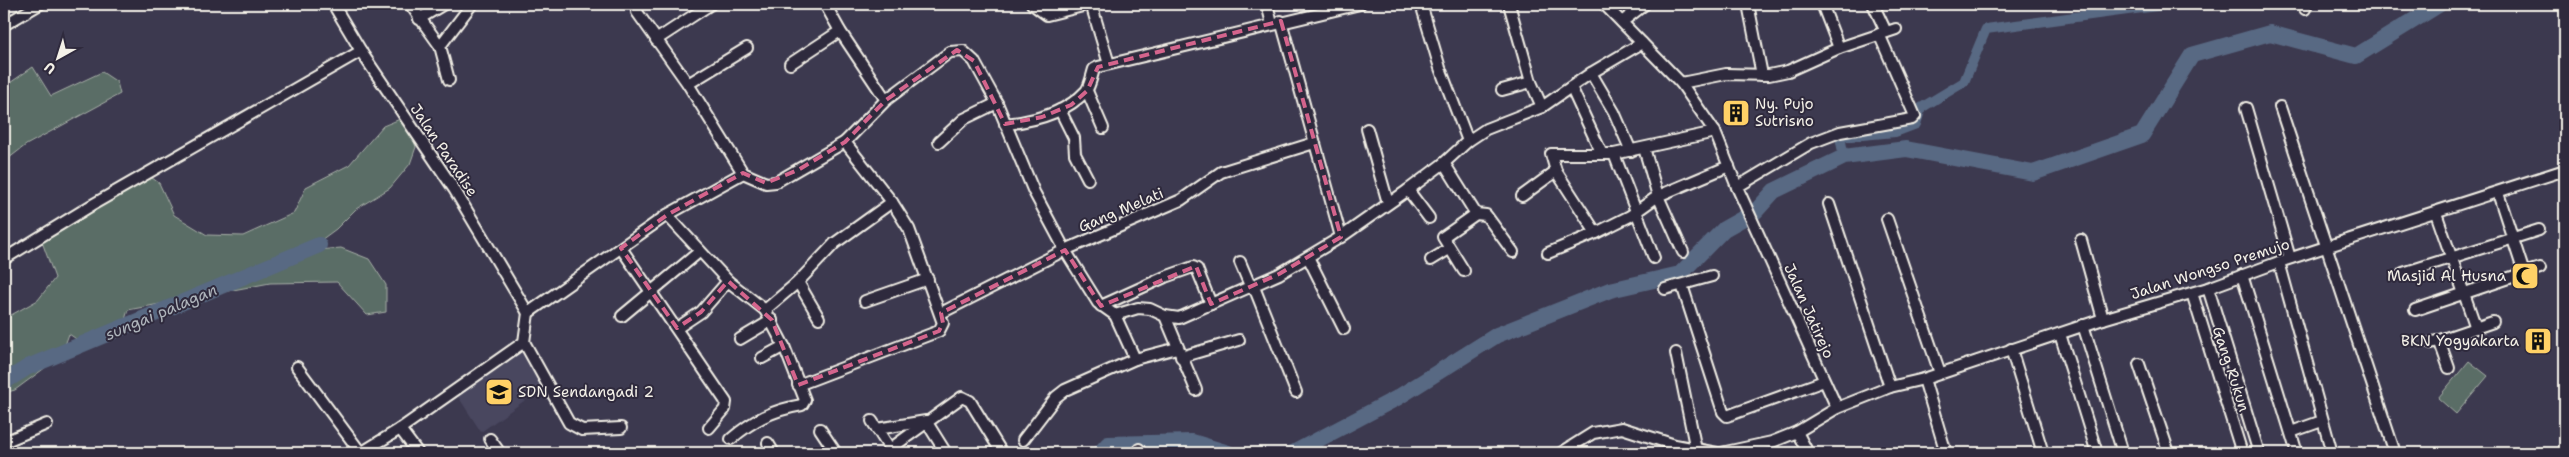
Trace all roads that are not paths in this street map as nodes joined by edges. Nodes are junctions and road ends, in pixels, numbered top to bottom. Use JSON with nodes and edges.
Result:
{"nodes":[{"id":1,"x":40,"y":4,"type":"edge"},
{"id":2,"x":333,"y":4,"type":"edge"},
{"id":3,"x":410,"y":4,"type":"edge"},
{"id":4,"x":444,"y":4,"type":"edge"},
{"id":5,"x":472,"y":4,"type":"edge"},
{"id":6,"x":638,"y":4,"type":"edge"},
{"id":7,"x":711,"y":4,"type":"edge"},
{"id":8,"x":825,"y":4,"type":"edge"},
{"id":9,"x":1032,"y":4,"type":"edge"},
{"id":10,"x":1044,"y":4,"type":"edge"},
{"id":11,"x":1091,"y":4,"type":"edge"},
{"id":12,"x":1267,"y":4,"type":"edge"},
{"id":13,"x":1356,"y":4,"type":"edge"},
{"id":14,"x":1421,"y":4,"type":"edge"},
{"id":15,"x":1509,"y":4,"type":"edge"},
{"id":16,"x":1604,"y":4,"type":"edge"},
{"id":17,"x":1645,"y":4,"type":"edge"},
{"id":18,"x":1748,"y":4,"type":"edge"},
{"id":19,"x":1822,"y":4,"type":"edge"},
{"id":20,"x":1872,"y":4,"type":"edge"},
{"id":21,"x":1047,"y":15,"type":"junction"},
{"id":22,"x":419,"y":19,"type":"junction"},
{"id":23,"x":1276,"y":22,"type":"junction"},
{"id":24,"x":1622,"y":22,"type":"junction"},
{"id":25,"x":4,"y":25,"type":"edge"},
{"id":26,"x":840,"y":31,"type":"junction"},
{"id":27,"x":1887,"y":32,"type":"junction"},
{"id":28,"x":656,"y":40,"type":"junction"},
{"id":29,"x":1642,"y":43,"type":"junction"},
{"id":30,"x":440,"y":46,"type":"junction"},
{"id":31,"x":747,"y":48,"type":"dead end"},
{"id":32,"x":1839,"y":48,"type":"junction"},
{"id":33,"x":361,"y":51,"type":"junction"},
{"id":34,"x":790,"y":64,"type":"dead end"},
{"id":35,"x":1109,"y":64,"type":"junction"},
{"id":36,"x":1591,"y":73,"type":"junction"},
{"id":37,"x":1762,"y":75,"type":"junction"},
{"id":38,"x":449,"y":80,"type":"dead end"},
{"id":39,"x":1531,"y":82,"type":"junction"},
{"id":40,"x":1680,"y":83,"type":"junction"},
{"id":41,"x":688,"y":84,"type":"junction"},
{"id":42,"x":1571,"y":87,"type":"junction"},
{"id":43,"x":1087,"y":90,"type":"junction"},
{"id":44,"x":1502,"y":90,"type":"dead end"},
{"id":45,"x":886,"y":100,"type":"junction"},
{"id":46,"x":997,"y":103,"type":"junction"},
{"id":47,"x":1542,"y":107,"type":"junction"},
{"id":48,"x":2280,"y":107,"type":"dead end"},
{"id":49,"x":2246,"y":108,"type":"dead end"},
{"id":50,"x":1060,"y":110,"type":"junction"},
{"id":51,"x":1005,"y":124,"type":"junction"},
{"id":52,"x":1103,"y":128,"type":"dead end"},
{"id":53,"x":1367,"y":129,"type":"dead end"},
{"id":54,"x":1715,"y":132,"type":"junction"},
{"id":55,"x":1468,"y":141,"type":"junction"},
{"id":56,"x":845,"y":142,"type":"junction"},
{"id":57,"x":940,"y":142,"type":"dead end"},
{"id":58,"x":1314,"y":143,"type":"junction"},
{"id":59,"x":1644,"y":148,"type":"junction"},
{"id":60,"x":1631,"y":151,"type":"junction"},
{"id":61,"x":1602,"y":154,"type":"junction"},
{"id":62,"x":1614,"y":154,"type":"junction"},
{"id":63,"x":1444,"y":163,"type":"junction"},
{"id":64,"x":1729,"y":166,"type":"junction"},
{"id":65,"x":2565,"y":170,"type":"edge"},
{"id":66,"x":1556,"y":171,"type":"junction"},
{"id":67,"x":743,"y":173,"type":"junction"},
{"id":68,"x":1088,"y":179,"type":"dead end"},
{"id":69,"x":1737,"y":188,"type":"junction"},
{"id":70,"x":1408,"y":190,"type":"junction"},
{"id":71,"x":2498,"y":193,"type":"junction"},
{"id":72,"x":1522,"y":196,"type":"dead end"},
{"id":73,"x":1658,"y":196,"type":"junction"},
{"id":74,"x":892,"y":202,"type":"junction"},
{"id":75,"x":1388,"y":203,"type":"junction"},
{"id":76,"x":1829,"y":204,"type":"dead end"},
{"id":77,"x":1636,"y":213,"type":"junction"},
{"id":78,"x":2436,"y":213,"type":"junction"},
{"id":79,"x":1476,"y":214,"type":"junction"},
{"id":80,"x":667,"y":215,"type":"junction"},
{"id":81,"x":1429,"y":218,"type":"dead end"},
{"id":82,"x":1887,"y":220,"type":"dead end"},
{"id":83,"x":2539,"y":230,"type":"dead end"},
{"id":84,"x":1596,"y":233,"type":"junction"},
{"id":85,"x":1340,"y":237,"type":"junction"},
{"id":86,"x":2512,"y":238,"type":"junction"},
{"id":87,"x":2081,"y":240,"type":"dead end"},
{"id":88,"x":621,"y":248,"type":"junction"},
{"id":89,"x":2327,"y":248,"type":"junction"},
{"id":90,"x":1449,"y":249,"type":"junction"},
{"id":91,"x":1065,"y":250,"type":"junction"},
{"id":92,"x":699,"y":252,"type":"junction"},
{"id":93,"x":1514,"y":252,"type":"dead end"},
{"id":94,"x":1684,"y":252,"type":"dead end"},
{"id":95,"x":1548,"y":253,"type":"dead end"},
{"id":96,"x":1308,"y":257,"type":"junction"},
{"id":97,"x":1654,"y":258,"type":"dead end"},
{"id":98,"x":2290,"y":258,"type":"junction"},
{"id":99,"x":4,"y":259,"type":"edge"},
{"id":100,"x":2451,"y":259,"type":"junction"},
{"id":101,"x":1431,"y":260,"type":"dead end"},
{"id":102,"x":1240,"y":262,"type":"dead end"},
{"id":103,"x":2279,"y":262,"type":"junction"},
{"id":104,"x":2540,"y":268,"type":"dead end"},
{"id":105,"x":1464,"y":271,"type":"dead end"},
{"id":106,"x":2402,"y":273,"type":"dead end"},
{"id":107,"x":2524,"y":273,"type":"junction"},
{"id":108,"x":2242,"y":275,"type":"junction"},
{"id":109,"x":1712,"y":276,"type":"dead end"},
{"id":110,"x":928,"y":279,"type":"junction"},
{"id":111,"x":728,"y":281,"type":"junction"},
{"id":112,"x":798,"y":282,"type":"junction"},
{"id":113,"x":1682,"y":285,"type":"junction"},
{"id":114,"x":1253,"y":287,"type":"junction"},
{"id":115,"x":2208,"y":288,"type":"junction"},
{"id":116,"x":1665,"y":289,"type":"dead end"},
{"id":117,"x":650,"y":293,"type":"junction"},
{"id":118,"x":2192,"y":293,"type":"junction"},
{"id":119,"x":2464,"y":293,"type":"junction"},
{"id":120,"x":865,"y":301,"type":"dead end"},
{"id":121,"x":1210,"y":304,"type":"junction"},
{"id":122,"x":1101,"y":306,"type":"junction"},
{"id":123,"x":765,"y":310,"type":"junction"},
{"id":124,"x":2415,"y":310,"type":"dead end"},
{"id":125,"x":528,"y":313,"type":"junction"},
{"id":126,"x":941,"y":313,"type":"junction"},
{"id":127,"x":1115,"y":315,"type":"junction"},
{"id":128,"x":622,"y":316,"type":"dead end"},
{"id":129,"x":1166,"y":316,"type":"junction"},
{"id":130,"x":819,"y":318,"type":"dead end"},
{"id":131,"x":2103,"y":319,"type":"junction"},
{"id":132,"x":772,"y":320,"type":"junction"},
{"id":133,"x":2494,"y":322,"type":"dead end"},
{"id":134,"x":2082,"y":325,"type":"junction"},
{"id":135,"x":677,"y":328,"type":"junction"},
{"id":136,"x":2476,"y":328,"type":"junction"},
{"id":137,"x":1344,"y":329,"type":"dead end"},
{"id":138,"x":2060,"y":334,"type":"junction"},
{"id":139,"x":740,"y":339,"type":"dead end"},
{"id":140,"x":1239,"y":340,"type":"dead end"},
{"id":141,"x":524,"y":342,"type":"junction"},
{"id":142,"x":784,"y":346,"type":"junction"},
{"id":143,"x":2011,"y":349,"type":"junction"},
{"id":144,"x":1179,"y":352,"type":"junction"},
{"id":145,"x":1676,"y":353,"type":"dead end"},
{"id":146,"x":762,"y":358,"type":"dead end"},
{"id":147,"x":1135,"y":359,"type":"junction"},
{"id":148,"x":2140,"y":364,"type":"dead end"},
{"id":149,"x":297,"y":367,"type":"dead end"},
{"id":150,"x":2448,"y":368,"type":"dead end"},
{"id":151,"x":1940,"y":373,"type":"junction"},
{"id":152,"x":1924,"y":379,"type":"junction"},
{"id":153,"x":1824,"y":381,"type":"junction"},
{"id":154,"x":798,"y":385,"type":"junction"},
{"id":155,"x":1890,"y":387,"type":"junction"},
{"id":156,"x":1196,"y":390,"type":"dead end"},
{"id":157,"x":1296,"y":392,"type":"dead end"},
{"id":158,"x":1837,"y":408,"type":"junction"},
{"id":159,"x":926,"y":421,"type":"junction"},
{"id":160,"x":2322,"y":421,"type":"junction"},
{"id":161,"x":47,"y":424,"type":"dead end"},
{"id":162,"x":621,"y":428,"type":"dead end"},
{"id":163,"x":709,"y":428,"type":"dead end"},
{"id":164,"x":400,"y":429,"type":"junction"},
{"id":165,"x":820,"y":429,"type":"dead end"},
{"id":166,"x":1797,"y":432,"type":"junction"},
{"id":167,"x":2290,"y":432,"type":"junction"},
{"id":168,"x":490,"y":439,"type":"dead end"},
{"id":169,"x":731,"y":439,"type":"dead end"},
{"id":170,"x":1023,"y":440,"type":"dead end"},
{"id":171,"x":4,"y":442,"type":"edge"},
{"id":172,"x":768,"y":442,"type":"dead end"},
{"id":173,"x":1672,"y":449,"type":"edge"},
{"id":174,"x":1696,"y":450,"type":"junction"},
{"id":175,"x":890,"y":451,"type":"edge"},
{"id":176,"x":361,"y":453,"type":"edge"},
{"id":177,"x":418,"y":453,"type":"edge"},
{"id":178,"x":500,"y":453,"type":"edge"},
{"id":179,"x":774,"y":453,"type":"edge"},
{"id":180,"x":836,"y":453,"type":"edge"},
{"id":181,"x":946,"y":453,"type":"edge"},
{"id":182,"x":1002,"y":453,"type":"edge"},
{"id":183,"x":1561,"y":453,"type":"edge"},
{"id":184,"x":1717,"y":453,"type":"edge"},
{"id":185,"x":1721,"y":453,"type":"edge"},
{"id":186,"x":1808,"y":453,"type":"edge"},
{"id":187,"x":1946,"y":453,"type":"edge"},
{"id":188,"x":2043,"y":453,"type":"edge"},
{"id":189,"x":2096,"y":453,"type":"edge"},
{"id":190,"x":2123,"y":453,"type":"edge"},
{"id":191,"x":2169,"y":453,"type":"edge"},
{"id":192,"x":2242,"y":453,"type":"edge"},
{"id":193,"x":2258,"y":453,"type":"edge"},
{"id":194,"x":2297,"y":453,"type":"edge"},
{"id":195,"x":2332,"y":453,"type":"edge"},
{"id":196,"x":2395,"y":453,"type":"edge"}],
"edges":[{"from":1,"to":25,"type":"street"},
{"from":2,"to":33,"type":"street","name":"Jalan Paradise"},
{"from":3,"to":22,"type":"street"},
{"from":4,"to":22,"type":"street"},
{"from":5,"to":30,"type":"street"},
{"from":6,"to":28,"type":"street"},
{"from":7,"to":28,"type":"street"},
{"from":8,"to":26,"type":"street"},
{"from":9,"to":21,"type":"street"},
{"from":10,"to":21,"type":"street"},
{"from":11,"to":21,"type":"street"},
{"from":11,"to":35,"type":"street"},
{"from":12,"to":23,"type":"street"},
{"from":13,"to":23,"type":"street"},
{"from":14,"to":55,"type":"street"},
{"from":15,"to":39,"type":"street"},
{"from":16,"to":24,"type":"street"},
{"from":17,"to":24,"type":"street"},
{"from":18,"to":37,"type":"street"},
{"from":19,"to":32,"type":"street"},
{"from":20,"to":27,"type":"street"},
{"from":22,"to":30,"type":"street"},
{"from":23,"to":35,"type":"street"},
{"from":23,"to":58,"type":"street"},
{"from":24,"to":29,"type":"street"},
{"from":26,"to":34,"type":"street"},
{"from":26,"to":45,"type":"street"},
{"from":27,"to":32,"type":"street"},
{"from":27,"to":69,"type":"street"},
{"from":28,"to":41,"type":"street"},
{"from":29,"to":36,"type":"street"},
{"from":29,"to":40,"type":"street"},
{"from":30,"to":38,"type":"street"},
{"from":31,"to":41,"type":"street"},
{"from":32,"to":37,"type":"street"},
{"from":33,"to":99,"type":"street"},
{"from":33,"to":125,"type":"street","name":"Jalan Paradise"},
{"from":35,"to":43,"type":"street"},
{"from":36,"to":42,"type":"street"},
{"from":36,"to":60,"type":"street"},
{"from":37,"to":40,"type":"street"},
{"from":39,"to":44,"type":"street"},
{"from":39,"to":47,"type":"street"},
{"from":40,"to":54,"type":"street"},
{"from":41,"to":67,"type":"street"},
{"from":42,"to":47,"type":"street"},
{"from":42,"to":61,"type":"street"},
{"from":43,"to":50,"type":"street"},
{"from":43,"to":52,"type":"street"},
{"from":45,"to":46,"type":"street"},
{"from":45,"to":56,"type":"street"},
{"from":46,"to":51,"type":"street"},
{"from":46,"to":57,"type":"street"},
{"from":47,"to":55,"type":"street"},
{"from":48,"to":89,"type":"street"},
{"from":49,"to":98,"type":"street"},
{"from":50,"to":51,"type":"street"},
{"from":50,"to":68,"type":"street"},
{"from":51,"to":91,"type":"street"},
{"from":53,"to":75,"type":"street"},
{"from":54,"to":59,"type":"street"},
{"from":54,"to":64,"type":"street"},
{"from":55,"to":63,"type":"street"},
{"from":56,"to":67,"type":"street"},
{"from":56,"to":74,"type":"street"},
{"from":58,"to":85,"type":"street"},
{"from":58,"to":91,"type":"street","name":"Gang Melati"},
{"from":59,"to":60,"type":"street"},
{"from":59,"to":73,"type":"street"},
{"from":60,"to":62,"type":"street"},
{"from":61,"to":62,"type":"street"},
{"from":61,"to":66,"type":"street"},
{"from":62,"to":77,"type":"street"},
{"from":63,"to":70,"type":"street"},
{"from":63,"to":79,"type":"street"},
{"from":64,"to":69,"type":"street"},
{"from":64,"to":73,"type":"street"},
{"from":65,"to":71,"type":"street","name":"Jalan Wongso Premujo"},
{"from":66,"to":72,"type":"street"},
{"from":66,"to":84,"type":"street"},
{"from":67,"to":80,"type":"street"},
{"from":69,"to":153,"type":"street","name":"Jalan Jatirejo"},
{"from":70,"to":75,"type":"street"},
{"from":70,"to":81,"type":"street"},
{"from":71,"to":78,"type":"street","name":"Jalan Wongso Premujo"},
{"from":71,"to":86,"type":"street"},
{"from":73,"to":77,"type":"street"},
{"from":73,"to":94,"type":"street"},
{"from":74,"to":110,"type":"street"},
{"from":74,"to":112,"type":"street"},
{"from":75,"to":85,"type":"street"},
{"from":76,"to":155,"type":"street"},
{"from":77,"to":84,"type":"street"},
{"from":77,"to":97,"type":"street"},
{"from":78,"to":89,"type":"street","name":"Jalan Wongso Premujo"},
{"from":78,"to":100,"type":"street"},
{"from":79,"to":90,"type":"street"},
{"from":79,"to":93,"type":"street"},
{"from":80,"to":88,"type":"street"},
{"from":80,"to":92,"type":"street"},
{"from":82,"to":151,"type":"street"},
{"from":83,"to":86,"type":"street"},
{"from":84,"to":95,"type":"street"},
{"from":85,"to":96,"type":"street"},
{"from":86,"to":100,"type":"street"},
{"from":86,"to":107,"type":"street"},
{"from":87,"to":131,"type":"street"},
{"from":88,"to":117,"type":"street"},
{"from":88,"to":125,"type":"street"},
{"from":89,"to":98,"type":"street","name":"Jalan Wongso Premujo"},
{"from":89,"to":196,"type":"street"},
{"from":90,"to":101,"type":"street"},
{"from":90,"to":105,"type":"street"},
{"from":91,"to":122,"type":"street"},
{"from":91,"to":126,"type":"street","name":"Gang Melati"},
{"from":92,"to":111,"type":"street"},
{"from":92,"to":117,"type":"street"},
{"from":96,"to":114,"type":"street"},
{"from":96,"to":137,"type":"street"},
{"from":98,"to":103,"type":"street","name":"Jalan Wongso Premujo"},
{"from":100,"to":106,"type":"street"},
{"from":100,"to":119,"type":"street"},
{"from":102,"to":114,"type":"street"},
{"from":103,"to":108,"type":"street","name":"Jalan Wongso Premujo"},
{"from":103,"to":160,"type":"street"},
{"from":104,"to":107,"type":"street"},
{"from":107,"to":119,"type":"street"},
{"from":108,"to":115,"type":"street","name":"Jalan Wongso Premujo"},
{"from":108,"to":167,"type":"street"},
{"from":109,"to":113,"type":"street"},
{"from":110,"to":120,"type":"street"},
{"from":110,"to":126,"type":"street"},
{"from":111,"to":123,"type":"street"},
{"from":111,"to":135,"type":"street"},
{"from":112,"to":123,"type":"street"},
{"from":112,"to":130,"type":"street"},
{"from":113,"to":116,"type":"street"},
{"from":113,"to":153,"type":"street"},
{"from":114,"to":121,"type":"street"},
{"from":114,"to":157,"type":"street"},
{"from":115,"to":118,"type":"street","name":"Jalan Wongso Premujo"},
{"from":115,"to":193,"type":"street"},
{"from":117,"to":128,"type":"street"},
{"from":117,"to":135,"type":"street"},
{"from":118,"to":131,"type":"street","name":"Jalan Wongso Premujo"},
{"from":118,"to":192,"type":"street","name":"Gang Rukun"},
{"from":119,"to":124,"type":"street"},
{"from":119,"to":136,"type":"street"},
{"from":121,"to":122,"type":"street"},
{"from":121,"to":129,"type":"street"},
{"from":122,"to":127,"type":"street"},
{"from":123,"to":132,"type":"street"},
{"from":125,"to":141,"type":"street"},
{"from":126,"to":154,"type":"street"},
{"from":127,"to":129,"type":"street"},
{"from":127,"to":147,"type":"street"},
{"from":129,"to":144,"type":"street"},
{"from":131,"to":134,"type":"street","name":"Jalan Wongso Premujo"},
{"from":132,"to":139,"type":"street"},
{"from":132,"to":142,"type":"street"},
{"from":133,"to":136,"type":"street"},
{"from":134,"to":138,"type":"street","name":"Jalan Wongso Premujo"},
{"from":134,"to":190,"type":"street"},
{"from":135,"to":163,"type":"street"},
{"from":136,"to":150,"type":"street"},
{"from":138,"to":143,"type":"street","name":"Jalan Wongso Premujo"},
{"from":138,"to":189,"type":"street"},
{"from":140,"to":144,"type":"street"},
{"from":141,"to":162,"type":"street"},
{"from":141,"to":164,"type":"street"},
{"from":142,"to":146,"type":"street"},
{"from":142,"to":154,"type":"street"},
{"from":143,"to":151,"type":"street","name":"Jalan Wongso Premujo"},
{"from":143,"to":188,"type":"street"},
{"from":144,"to":147,"type":"street"},
{"from":144,"to":156,"type":"street"},
{"from":145,"to":174,"type":"street"},
{"from":147,"to":170,"type":"street"},
{"from":148,"to":191,"type":"street"},
{"from":149,"to":176,"type":"street"},
{"from":151,"to":152,"type":"street","name":"Jalan Wongso Premujo"},
{"from":152,"to":155,"type":"street","name":"Jalan Wongso Premujo"},
{"from":152,"to":187,"type":"street"},
{"from":153,"to":158,"type":"street","name":"Jalan Jatirejo"},
{"from":154,"to":169,"type":"street"},
{"from":155,"to":158,"type":"street","name":"Jalan Wongso Premujo"},
{"from":158,"to":166,"type":"street","name":"Jalan Wongso Premujo"},
{"from":159,"to":175,"type":"street"},
{"from":159,"to":175,"type":"street"},
{"from":159,"to":181,"type":"street"},
{"from":159,"to":182,"type":"street"},
{"from":160,"to":167,"type":"street"},
{"from":160,"to":195,"type":"street"},
{"from":161,"to":171,"type":"street"},
{"from":164,"to":176,"type":"street"},
{"from":164,"to":177,"type":"street"},
{"from":165,"to":180,"type":"street"},
{"from":166,"to":185,"type":"street","name":"Jalan Wongso Premujo"},
{"from":166,"to":186,"type":"street"},
{"from":167,"to":194,"type":"street"},
{"from":168,"to":178,"type":"street"},
{"from":172,"to":179,"type":"street"},
{"from":173,"to":174,"type":"street"},
{"from":173,"to":183,"type":"street"},
{"from":174,"to":184,"type":"street"}]}
